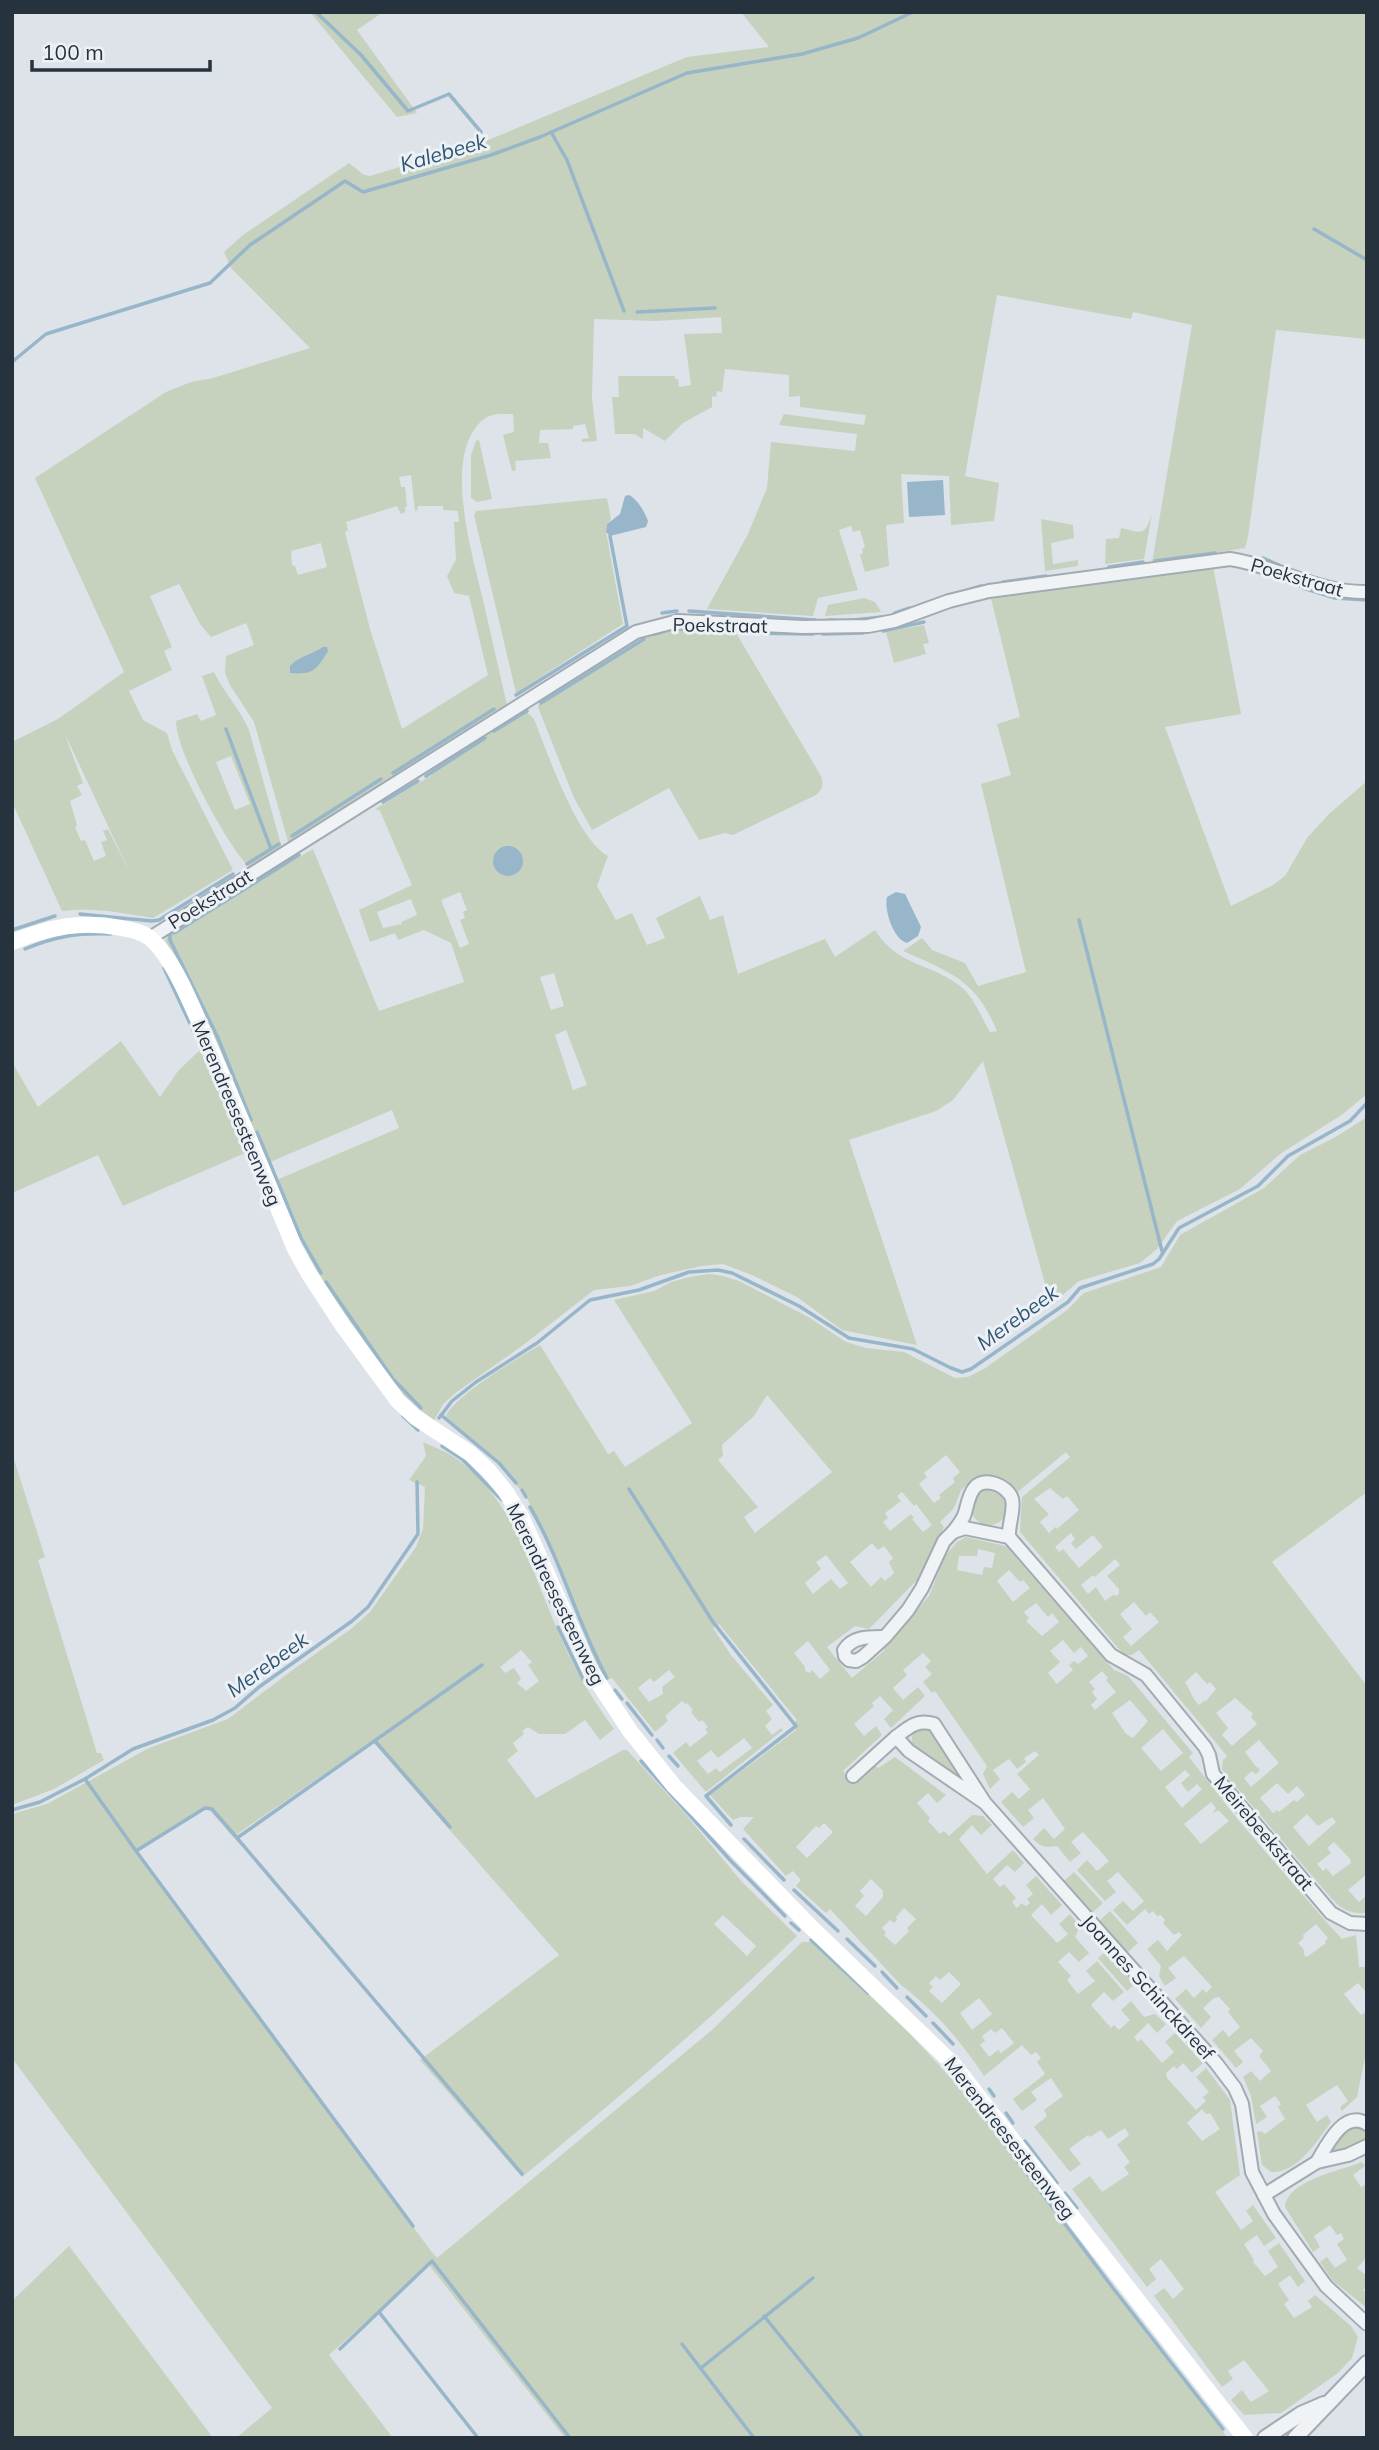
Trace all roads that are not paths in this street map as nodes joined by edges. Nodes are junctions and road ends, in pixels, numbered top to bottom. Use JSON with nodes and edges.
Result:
{"nodes":[{"id":1,"x":1367,"y":592,"type":"edge"},
{"id":2,"x":150,"y":938,"type":"junction"},
{"id":3,"x":12,"y":942,"type":"edge"},
{"id":4,"x":953,"y":1532,"type":"junction"},
{"id":5,"x":1009,"y":1537,"type":"junction"},
{"id":6,"x":885,"y":1637,"type":"dead end"},
{"id":7,"x":896,"y":1737,"type":"junction"},
{"id":8,"x":853,"y":1776,"type":"dead end"},
{"id":9,"x":985,"y":1803,"type":"junction"},
{"id":10,"x":1367,"y":1924,"type":"edge"},
{"id":11,"x":1367,"y":2124,"type":"edge"},
{"id":12,"x":1367,"y":2146,"type":"edge"},
{"id":13,"x":1317,"y":2162,"type":"junction"},
{"id":14,"x":1264,"y":2195,"type":"junction"},
{"id":15,"x":1367,"y":2323,"type":"edge"},
{"id":16,"x":1367,"y":2363,"type":"edge"},
{"id":17,"x":1328,"y":2402,"type":"junction"},
{"id":18,"x":1245,"y":2438,"type":"edge"},
{"id":19,"x":1265,"y":2438,"type":"edge"},
{"id":20,"x":1295,"y":2438,"type":"edge"}],
"edges":[{"from":1,"to":2,"type":"street","name":"Poekstraat"},
{"from":2,"to":3,"type":"main road"},
{"from":2,"to":18,"type":"main road","name":"Merendreesesteenweg"},
{"from":4,"to":5,"type":"street"},
{"from":4,"to":5,"type":"street"},
{"from":4,"to":6,"type":"street"},
{"from":5,"to":10,"type":"street","name":"Meirebeekstraat"},
{"from":7,"to":8,"type":"street","name":"Joannes Schinckdreef"},
{"from":7,"to":9,"type":"street","name":"Joannes Schinckdreef"},
{"from":7,"to":9,"type":"street","name":"Joannes Schinckdreef"},
{"from":9,"to":14,"type":"street","name":"Joannes Schinckdreef"},
{"from":11,"to":13,"type":"street"},
{"from":12,"to":13,"type":"street"},
{"from":13,"to":14,"type":"street"},
{"from":14,"to":15,"type":"street","name":"Joannes Schinckdreef"},
{"from":16,"to":17,"type":"street"},
{"from":17,"to":19,"type":"street"},
{"from":17,"to":20,"type":"street"}]}
